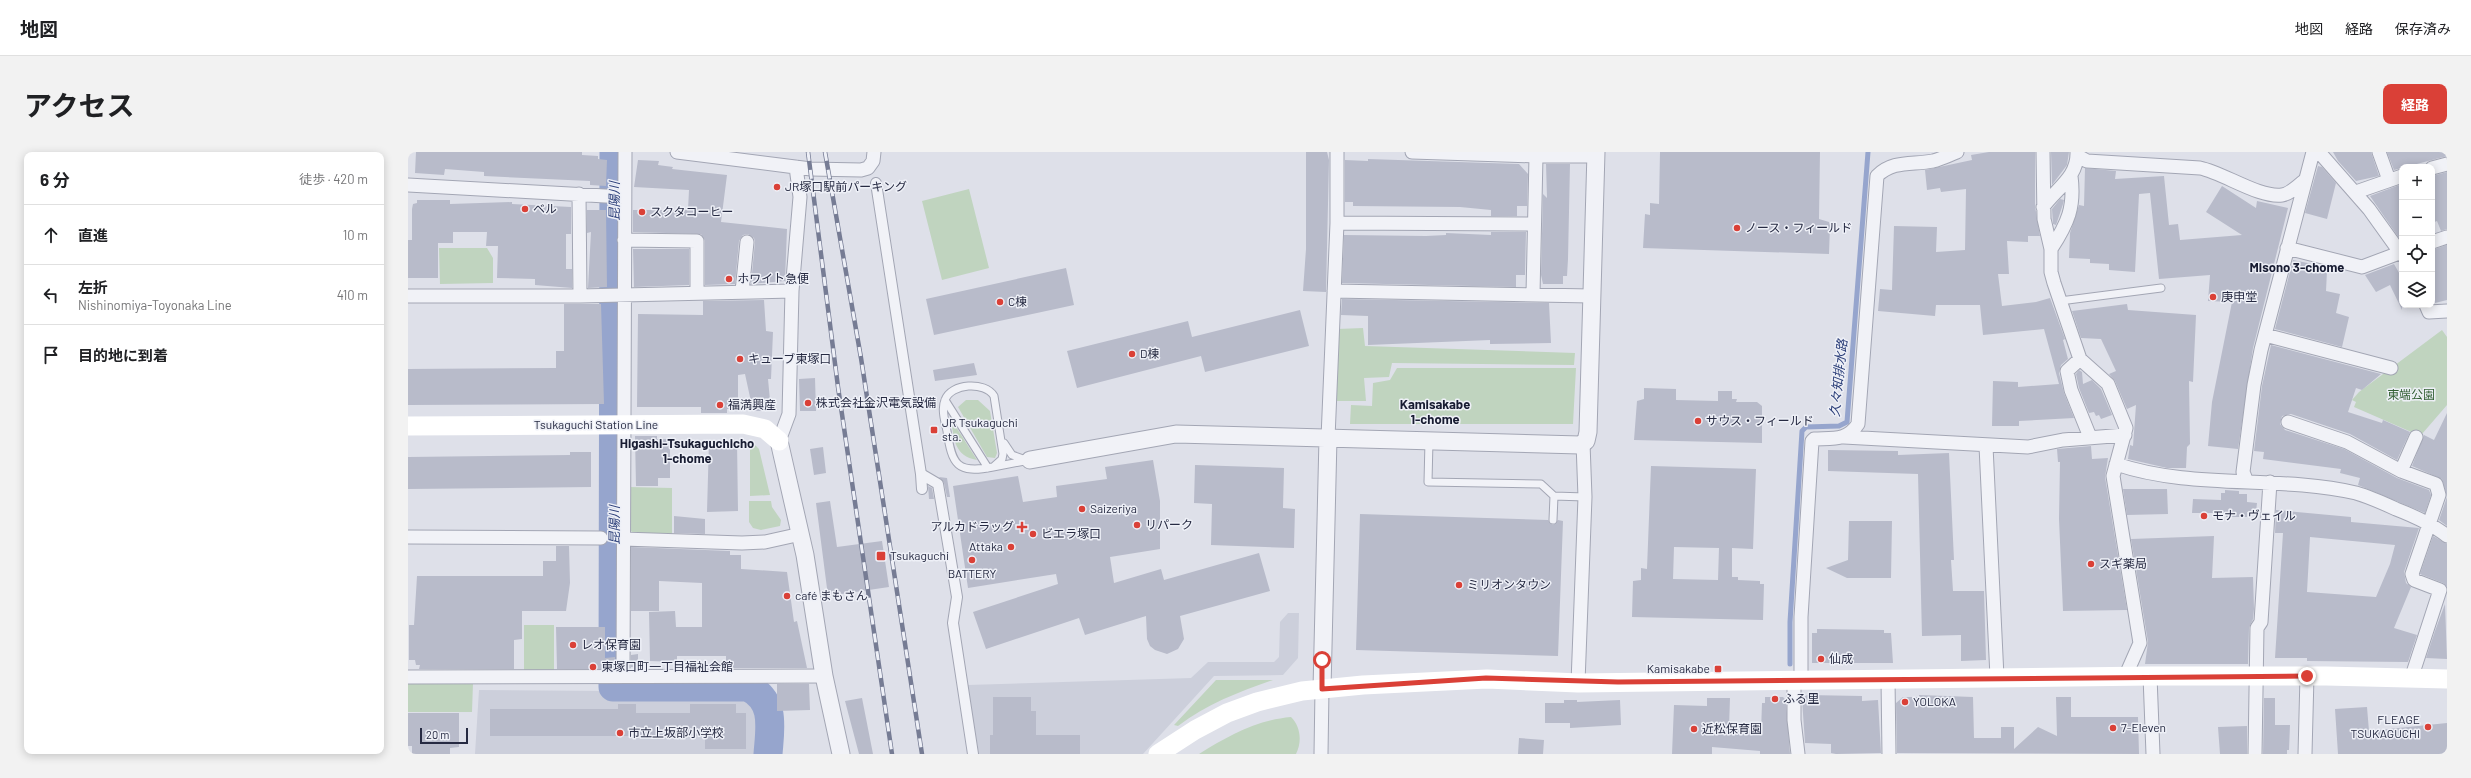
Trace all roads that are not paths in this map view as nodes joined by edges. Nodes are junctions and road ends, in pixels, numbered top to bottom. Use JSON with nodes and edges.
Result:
{"nodes":[{"id":1,"x":625,"y":152,"type":"edge"},
{"id":2,"x":676,"y":152,"type":"edge"},
{"id":3,"x":874,"y":152,"type":"edge"},
{"id":4,"x":1337,"y":152,"type":"edge"},
{"id":5,"x":1412,"y":152,"type":"edge"},
{"id":6,"x":1957,"y":152,"type":"edge"},
{"id":7,"x":2043,"y":152,"type":"edge"},
{"id":8,"x":2313,"y":152,"type":"edge"},
{"id":9,"x":2319,"y":152,"type":"edge"},
{"id":10,"x":2379,"y":152,"type":"edge"},
{"id":11,"x":1596,"y":154,"type":"edge"},
{"id":12,"x":2077,"y":154,"type":"edge"},
{"id":13,"x":1536,"y":156,"type":"junction"},
{"id":14,"x":2447,"y":164,"type":"edge"},
{"id":15,"x":796,"y":167,"type":"junction"},
{"id":16,"x":2435,"y":167,"type":"edge"},
{"id":17,"x":2070,"y":176,"type":"junction"},
{"id":18,"x":2399,"y":177,"type":"edge"},
{"id":19,"x":2305,"y":180,"type":"junction"},
{"id":20,"x":2389,"y":180,"type":"junction"},
{"id":21,"x":876,"y":183,"type":"dead end"},
{"id":22,"x":408,"y":185,"type":"edge"},
{"id":23,"x":2356,"y":192,"type":"junction"},
{"id":24,"x":579,"y":194,"type":"junction"},
{"id":25,"x":617,"y":197,"type":"junction"},
{"id":26,"x":2043,"y":207,"type":"junction"},
{"id":27,"x":1337,"y":222,"type":"junction"},
{"id":28,"x":1534,"y":224,"type":"junction"},
{"id":29,"x":2447,"y":237,"type":"edge"},
{"id":30,"x":624,"y":240,"type":"junction"},
{"id":31,"x":2435,"y":241,"type":"edge"},
{"id":32,"x":747,"y":242,"type":"dead end"},
{"id":33,"x":2287,"y":248,"type":"junction"},
{"id":34,"x":2051,"y":249,"type":"junction"},
{"id":35,"x":2399,"y":249,"type":"edge"},
{"id":36,"x":2399,"y":254,"type":"edge"},
{"id":37,"x":2161,"y":288,"type":"dead end"},
{"id":38,"x":792,"y":291,"type":"junction"},
{"id":39,"x":1334,"y":291,"type":"junction"},
{"id":40,"x":742,"y":292,"type":"junction"},
{"id":41,"x":697,"y":293,"type":"junction"},
{"id":42,"x":617,"y":294,"type":"junction"},
{"id":43,"x":1534,"y":294,"type":"junction"},
{"id":44,"x":408,"y":296,"type":"edge"},
{"id":45,"x":580,"y":296,"type":"junction"},
{"id":46,"x":1591,"y":296,"type":"junction"},
{"id":47,"x":2060,"y":301,"type":"junction"},
{"id":48,"x":2427,"y":308,"type":"edge"},
{"id":49,"x":2447,"y":311,"type":"edge"},
{"id":50,"x":2265,"y":335,"type":"junction"},
{"id":51,"x":2080,"y":359,"type":"junction"},
{"id":52,"x":2391,"y":368,"type":"dead end"},
{"id":53,"x":945,"y":400,"type":"junction"},
{"id":54,"x":2288,"y":422,"type":"dead end"},
{"id":55,"x":408,"y":426,"type":"edge"},
{"id":56,"x":617,"y":426,"type":"junction"},
{"id":57,"x":2125,"y":435,"type":"junction"},
{"id":58,"x":1844,"y":437,"type":"junction"},
{"id":59,"x":2090,"y":437,"type":"junction"},
{"id":60,"x":2416,"y":437,"type":"dead end"},
{"id":61,"x":1328,"y":438,"type":"junction"},
{"id":62,"x":779,"y":441,"type":"junction"},
{"id":63,"x":1003,"y":441,"type":"junction"},
{"id":64,"x":1429,"y":441,"type":"junction"},
{"id":65,"x":1583,"y":443,"type":"junction"},
{"id":66,"x":1986,"y":446,"type":"junction"},
{"id":67,"x":1030,"y":460,"type":"junction"},
{"id":68,"x":2116,"y":464,"type":"junction"},
{"id":69,"x":991,"y":468,"type":"junction"},
{"id":70,"x":2401,"y":471,"type":"junction"},
{"id":71,"x":921,"y":474,"type":"junction"},
{"id":72,"x":2247,"y":482,"type":"junction"},
{"id":73,"x":2270,"y":482,"type":"junction"},
{"id":74,"x":922,"y":489,"type":"dead end"},
{"id":75,"x":1554,"y":496,"type":"junction"},
{"id":76,"x":1585,"y":497,"type":"junction"},
{"id":77,"x":2443,"y":498,"type":"edge"},
{"id":78,"x":1554,"y":520,"type":"dead end"},
{"id":79,"x":2427,"y":523,"type":"junction"},
{"id":80,"x":800,"y":534,"type":"junction"},
{"id":81,"x":2447,"y":536,"type":"edge"},
{"id":82,"x":408,"y":537,"type":"edge"},
{"id":83,"x":601,"y":538,"type":"dead end"},
{"id":84,"x":623,"y":539,"type":"junction"},
{"id":85,"x":616,"y":676,"type":"junction"},
{"id":86,"x":824,"y":676,"type":"junction"},
{"id":87,"x":2150,"y":676,"type":"junction"},
{"id":88,"x":2256,"y":676,"type":"junction"},
{"id":89,"x":2307,"y":676,"type":"junction"},
{"id":90,"x":408,"y":677,"type":"edge"},
{"id":91,"x":1996,"y":677,"type":"junction"},
{"id":92,"x":2125,"y":677,"type":"junction"},
{"id":93,"x":1888,"y":679,"type":"junction"},
{"id":94,"x":2411,"y":679,"type":"junction"},
{"id":95,"x":2447,"y":679,"type":"edge"},
{"id":96,"x":1797,"y":680,"type":"junction"},
{"id":97,"x":1578,"y":682,"type":"junction"},
{"id":98,"x":1322,"y":689,"type":"junction"},
{"id":99,"x":841,"y":754,"type":"edge"},
{"id":100,"x":973,"y":754,"type":"edge"},
{"id":101,"x":1158,"y":754,"type":"edge"},
{"id":102,"x":1321,"y":754,"type":"edge"},
{"id":103,"x":1798,"y":754,"type":"edge"},
{"id":104,"x":1889,"y":754,"type":"edge"},
{"id":105,"x":2153,"y":754,"type":"edge"},
{"id":106,"x":2255,"y":754,"type":"edge"},
{"id":107,"x":2305,"y":754,"type":"edge"}],
"edges":[{"from":1,"to":25,"type":"street"},
{"from":2,"to":15,"type":"street"},
{"from":3,"to":15,"type":"street"},
{"from":4,"to":27,"type":"street"},
{"from":5,"to":13,"type":"street"},
{"from":6,"to":58,"type":"street"},
{"from":7,"to":26,"type":"street"},
{"from":8,"to":19,"type":"street"},
{"from":9,"to":23,"type":"street"},
{"from":10,"to":20,"type":"street"},
{"from":11,"to":13,"type":"street"},
{"from":11,"to":46,"type":"street"},
{"from":12,"to":17,"type":"street"},
{"from":12,"to":19,"type":"street"},
{"from":13,"to":28,"type":"street"},
{"from":14,"to":16,"type":"street"},
{"from":15,"to":38,"type":"street"},
{"from":17,"to":26,"type":"street"},
{"from":17,"to":34,"type":"street"},
{"from":18,"to":20,"type":"street"},
{"from":19,"to":33,"type":"street"},
{"from":20,"to":23,"type":"street"},
{"from":21,"to":71,"type":"street"},
{"from":22,"to":24,"type":"street"},
{"from":23,"to":35,"type":"street"},
{"from":24,"to":25,"type":"street"},
{"from":24,"to":45,"type":"street"},
{"from":25,"to":30,"type":"street"},
{"from":26,"to":34,"type":"street"},
{"from":27,"to":28,"type":"street"},
{"from":27,"to":39,"type":"street"},
{"from":28,"to":43,"type":"street"},
{"from":29,"to":31,"type":"street"},
{"from":30,"to":41,"type":"street"},
{"from":30,"to":42,"type":"street"},
{"from":32,"to":40,"type":"street"},
{"from":33,"to":36,"type":"street"},
{"from":33,"to":50,"type":"street"},
{"from":34,"to":47,"type":"street"},
{"from":37,"to":47,"type":"lane"},
{"from":38,"to":40,"type":"street"},
{"from":38,"to":62,"type":"street"},
{"from":39,"to":43,"type":"street"},
{"from":39,"to":61,"type":"street"},
{"from":40,"to":41,"type":"street"},
{"from":41,"to":42,"type":"street"},
{"from":42,"to":45,"type":"street"},
{"from":42,"to":56,"type":"street"},
{"from":43,"to":46,"type":"street"},
{"from":44,"to":45,"type":"street"},
{"from":46,"to":65,"type":"street"},
{"from":47,"to":51,"type":"street"},
{"from":48,"to":49,"type":"street"},
{"from":50,"to":52,"type":"street"},
{"from":50,"to":72,"type":"street"},
{"from":51,"to":57,"type":"street"},
{"from":51,"to":59,"type":"street"},
{"from":53,"to":63,"type":"lane"},
{"from":53,"to":69,"type":"lane"},
{"from":53,"to":69,"type":"lane"},
{"from":54,"to":70,"type":"street"},
{"from":55,"to":56,"type":"main road","name":"Tsukaguchi Station Line"},
{"from":56,"to":62,"type":"main road","name":"Tsukaguchi Station Line"},
{"from":56,"to":84,"type":"street"},
{"from":57,"to":59,"type":"street"},
{"from":57,"to":68,"type":"street"},
{"from":58,"to":66,"type":"street"},
{"from":58,"to":96,"type":"street"},
{"from":59,"to":66,"type":"street"},
{"from":60,"to":70,"type":"street"},
{"from":61,"to":64,"type":"street"},
{"from":61,"to":67,"type":"street"},
{"from":61,"to":98,"type":"street"},
{"from":62,"to":80,"type":"street"},
{"from":63,"to":67,"type":"lane"},
{"from":63,"to":69,"type":"lane"},
{"from":64,"to":65,"type":"street"},
{"from":64,"to":75,"type":"lane"},
{"from":65,"to":76,"type":"street"},
{"from":66,"to":91,"type":"street"},
{"from":67,"to":69,"type":"lane"},
{"from":68,"to":72,"type":"street"},
{"from":68,"to":92,"type":"street"},
{"from":70,"to":77,"type":"street"},
{"from":71,"to":74,"type":"street"},
{"from":71,"to":100,"type":"street"},
{"from":72,"to":73,"type":"street"},
{"from":73,"to":79,"type":"street"},
{"from":73,"to":88,"type":"street"},
{"from":75,"to":76,"type":"lane"},
{"from":75,"to":78,"type":"lane"},
{"from":76,"to":97,"type":"street"},
{"from":77,"to":79,"type":"street"},
{"from":79,"to":81,"type":"street"},
{"from":79,"to":94,"type":"street"},
{"from":80,"to":84,"type":"street"},
{"from":80,"to":86,"type":"street"},
{"from":82,"to":83,"type":"street"},
{"from":84,"to":85,"type":"street"},
{"from":85,"to":86,"type":"street"},
{"from":85,"to":90,"type":"street"},
{"from":86,"to":99,"type":"street"},
{"from":87,"to":88,"type":"main road"},
{"from":87,"to":92,"type":"main road"},
{"from":87,"to":105,"type":"street"},
{"from":88,"to":89,"type":"main road"},
{"from":88,"to":106,"type":"street"},
{"from":89,"to":94,"type":"main road"},
{"from":89,"to":107,"type":"street"},
{"from":91,"to":92,"type":"main road"},
{"from":91,"to":93,"type":"main road"},
{"from":93,"to":96,"type":"main road"},
{"from":93,"to":104,"type":"street"},
{"from":94,"to":95,"type":"main road"},
{"from":96,"to":97,"type":"main road"},
{"from":96,"to":103,"type":"street"},
{"from":97,"to":98,"type":"main road"},
{"from":98,"to":101,"type":"main road"},
{"from":98,"to":102,"type":"street"}]}
